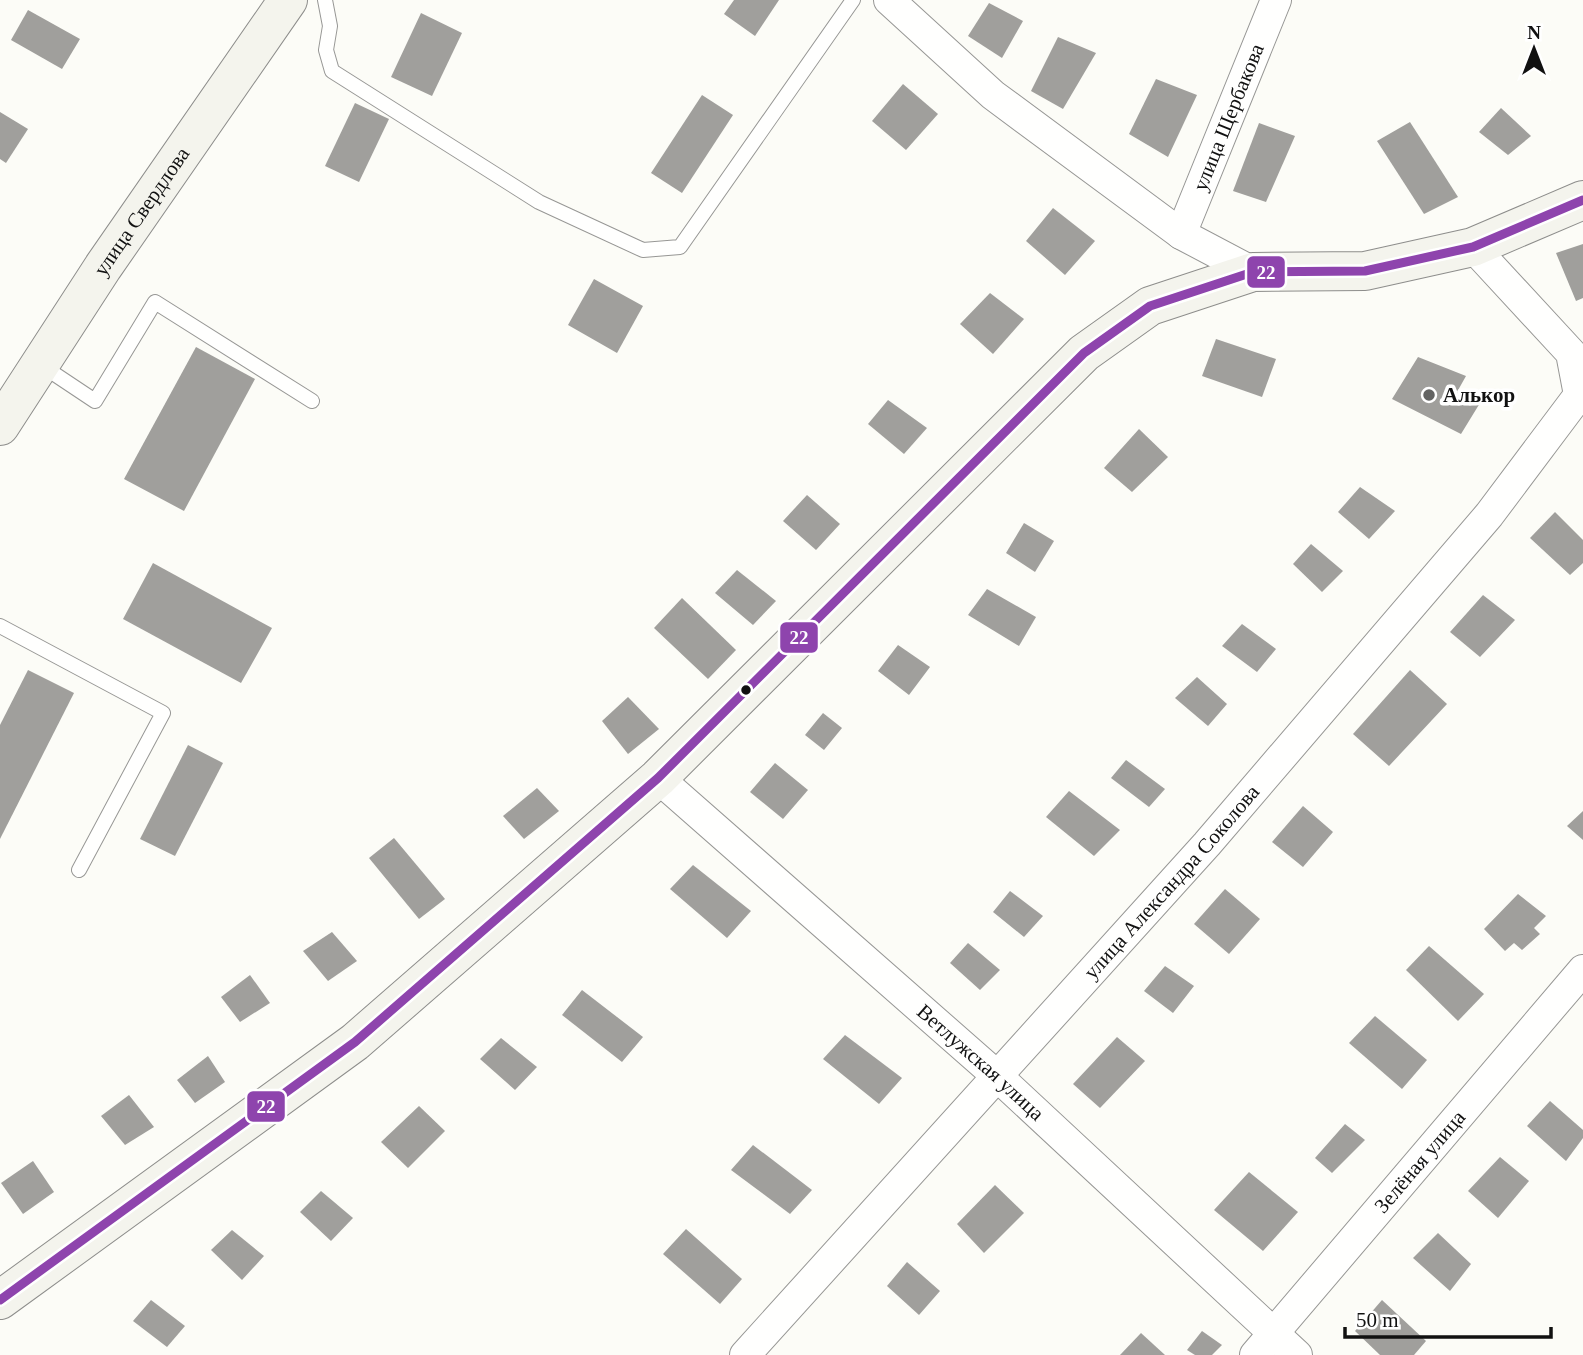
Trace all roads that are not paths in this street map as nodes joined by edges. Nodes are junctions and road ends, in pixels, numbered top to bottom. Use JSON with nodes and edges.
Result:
{"nodes":[{"id":1,"x":288,"y":0,"type":"edge"},
{"id":2,"x":325,"y":0,"type":"edge"},
{"id":3,"x":853,"y":0,"type":"edge"},
{"id":4,"x":890,"y":0,"type":"edge"},
{"id":5,"x":1276,"y":0,"type":"edge"},
{"id":6,"x":1583,"y":200,"type":"edge"},
{"id":7,"x":1181,"y":234,"type":"junction"},
{"id":8,"x":1473,"y":247,"type":"junction"},
{"id":9,"x":1254,"y":271,"type":"junction"},
{"id":10,"x":40,"y":364,"type":"junction"},
{"id":11,"x":1581,"y":396,"type":"edge"},
{"id":12,"x":312,"y":401,"type":"dead end"},
{"id":13,"x":0,"y":426,"type":"edge"},
{"id":14,"x":0,"y":626,"type":"edge"},
{"id":15,"x":658,"y":778,"type":"junction"},
{"id":16,"x":79,"y":870,"type":"dead end"},
{"id":17,"x":1583,"y":970,"type":"edge"},
{"id":18,"x":996,"y":1075,"type":"junction"},
{"id":19,"x":0,"y":1300,"type":"edge"},
{"id":20,"x":1265,"y":1344,"type":"edge"},
{"id":21,"x":745,"y":1355,"type":"edge"},
{"id":22,"x":1297,"y":1355,"type":"edge"}],
"edges":[{"from":1,"to":10,"type":"street","name":"улица Свердлова"},
{"from":2,"to":3,"type":"lane"},
{"from":4,"to":7,"type":"street"},
{"from":5,"to":7,"type":"street","name":"улица Щербакова"},
{"from":6,"to":8,"type":"street"},
{"from":7,"to":9,"type":"street"},
{"from":8,"to":9,"type":"street"},
{"from":8,"to":11,"type":"street"},
{"from":9,"to":15,"type":"street"},
{"from":10,"to":12,"type":"lane"},
{"from":10,"to":13,"type":"street","name":"улица Свердлова"},
{"from":11,"to":18,"type":"street","name":"улица Александра Соколова"},
{"from":14,"to":16,"type":"lane"},
{"from":15,"to":18,"type":"street","name":"Ветлужская улица"},
{"from":15,"to":19,"type":"street"},
{"from":17,"to":20,"type":"street","name":"Зелёная улица"},
{"from":18,"to":20,"type":"street","name":"Ветлужская улица"},
{"from":18,"to":21,"type":"street","name":"улица Александра Соколова"},
{"from":20,"to":22,"type":"street","name":"Ветлужская улица"}]}
